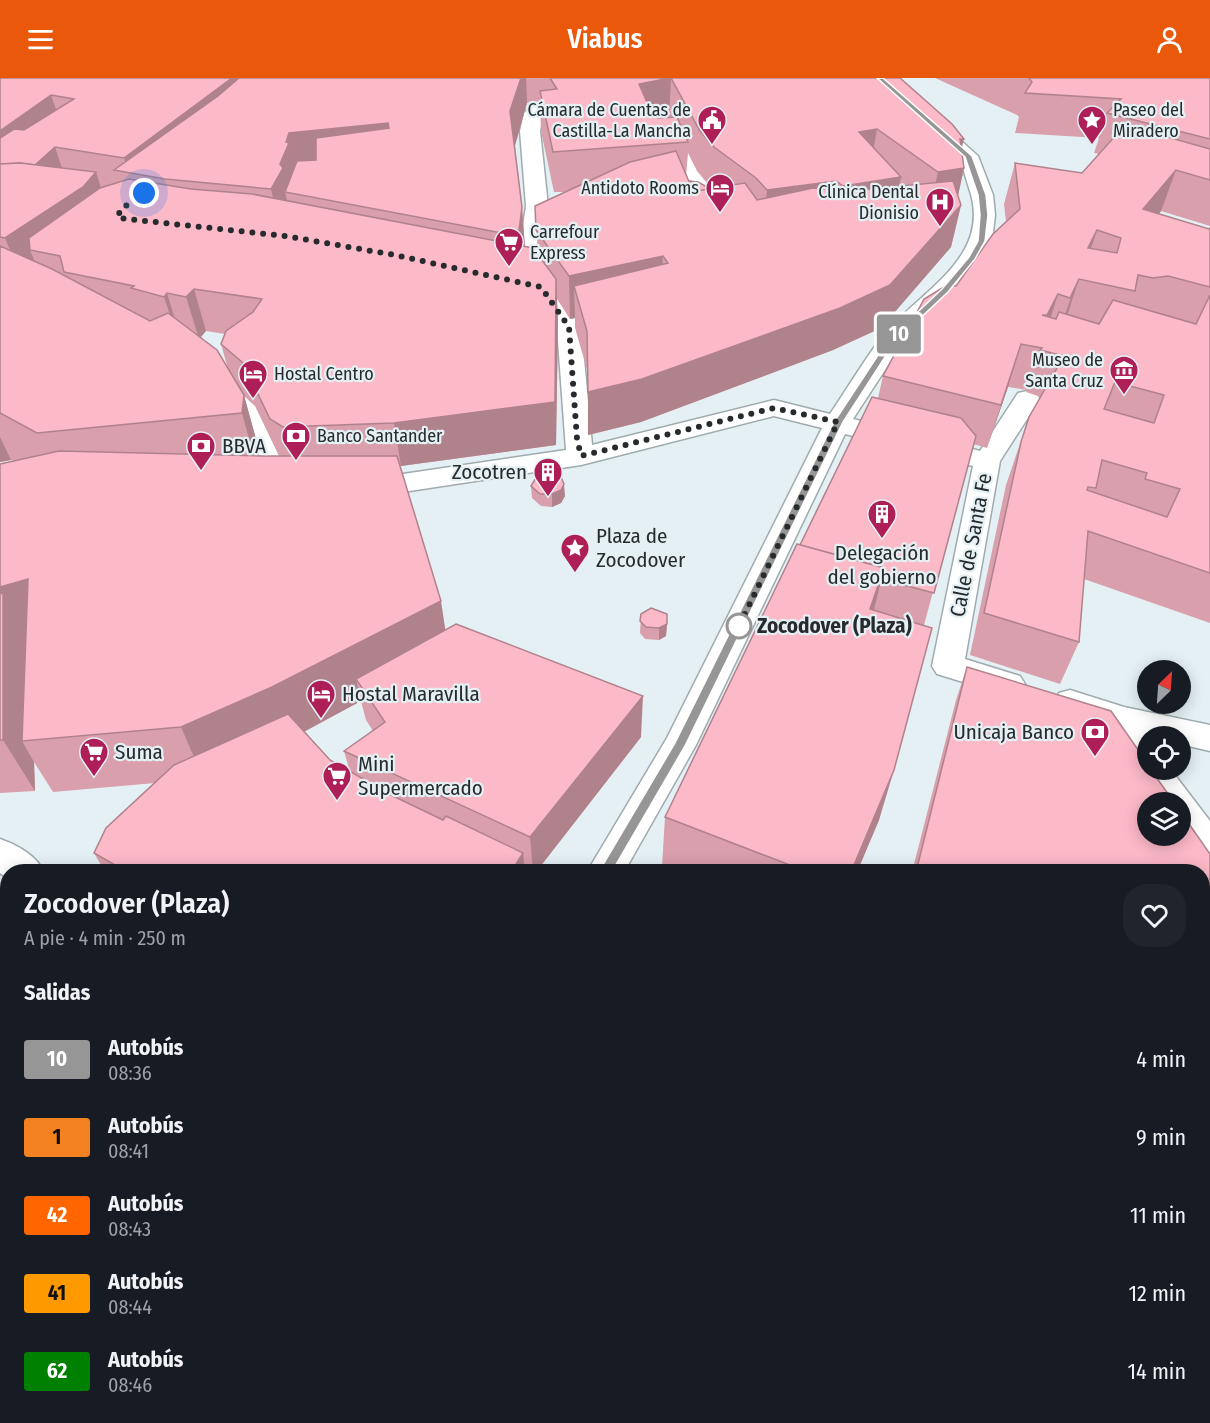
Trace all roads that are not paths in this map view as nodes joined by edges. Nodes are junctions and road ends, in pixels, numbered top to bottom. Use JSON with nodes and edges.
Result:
{"nodes":[{"id":1,"x":880,"y":78,"type":"edge"},
{"id":2,"x":563,"y":103,"type":"edge"},
{"id":3,"x":668,"y":122,"type":"edge"},
{"id":4,"x":700,"y":186,"type":"junction"},
{"id":5,"x":677,"y":189,"type":"edge"},
{"id":6,"x":561,"y":203,"type":"edge"},
{"id":7,"x":537,"y":206,"type":"junction"},
{"id":8,"x":749,"y":228,"type":"edge"},
{"id":9,"x":507,"y":280,"type":"edge"},
{"id":10,"x":541,"y":287,"type":"junction"},
{"id":11,"x":592,"y":321,"type":"edge"},
{"id":12,"x":569,"y":327,"type":"junction"},
{"id":13,"x":195,"y":361,"type":"edge"},
{"id":14,"x":1027,"y":399,"type":"dead end"},
{"id":15,"x":838,"y":422,"type":"junction"},
{"id":16,"x":581,"y":456,"type":"junction"},
{"id":17,"x":987,"y":461,"type":"junction"},
{"id":18,"x":336,"y":483,"type":"edge"},
{"id":19,"x":280,"y":484,"type":"edge"},
{"id":20,"x":1124,"y":719,"type":"junction"},
{"id":21,"x":1210,"y":738,"type":"edge"},
{"id":22,"x":1137,"y":743,"type":"edge"},
{"id":23,"x":1191,"y":823,"type":"edge"},
{"id":24,"x":1210,"y":848,"type":"edge"},
{"id":25,"x":0,"y":854,"type":"edge"},
{"id":26,"x":14,"y":864,"type":"edge"},
{"id":27,"x":610,"y":864,"type":"edge"}],
"edges":[{"from":1,"to":15,"type":"street"},
{"from":2,"to":7,"type":"street"},
{"from":3,"to":4,"type":"street"},
{"from":4,"to":5,"type":"street"},
{"from":4,"to":8,"type":"street"},
{"from":6,"to":7,"type":"street"},
{"from":7,"to":10,"type":"street"},
{"from":9,"to":10,"type":"street"},
{"from":10,"to":12,"type":"street"},
{"from":11,"to":12,"type":"street"},
{"from":12,"to":16,"type":"street"},
{"from":13,"to":19,"type":"street"},
{"from":14,"to":17,"type":"street","name":"Calle de Santa Fe"},
{"from":15,"to":16,"type":"street"},
{"from":15,"to":17,"type":"street"},
{"from":15,"to":27,"type":"street"},
{"from":16,"to":18,"type":"street"},
{"from":17,"to":20,"type":"street","name":"Calle de Santa Fe"},
{"from":20,"to":21,"type":"street"},
{"from":20,"to":22,"type":"street"},
{"from":23,"to":24,"type":"street"},
{"from":25,"to":26,"type":"street"}]}
